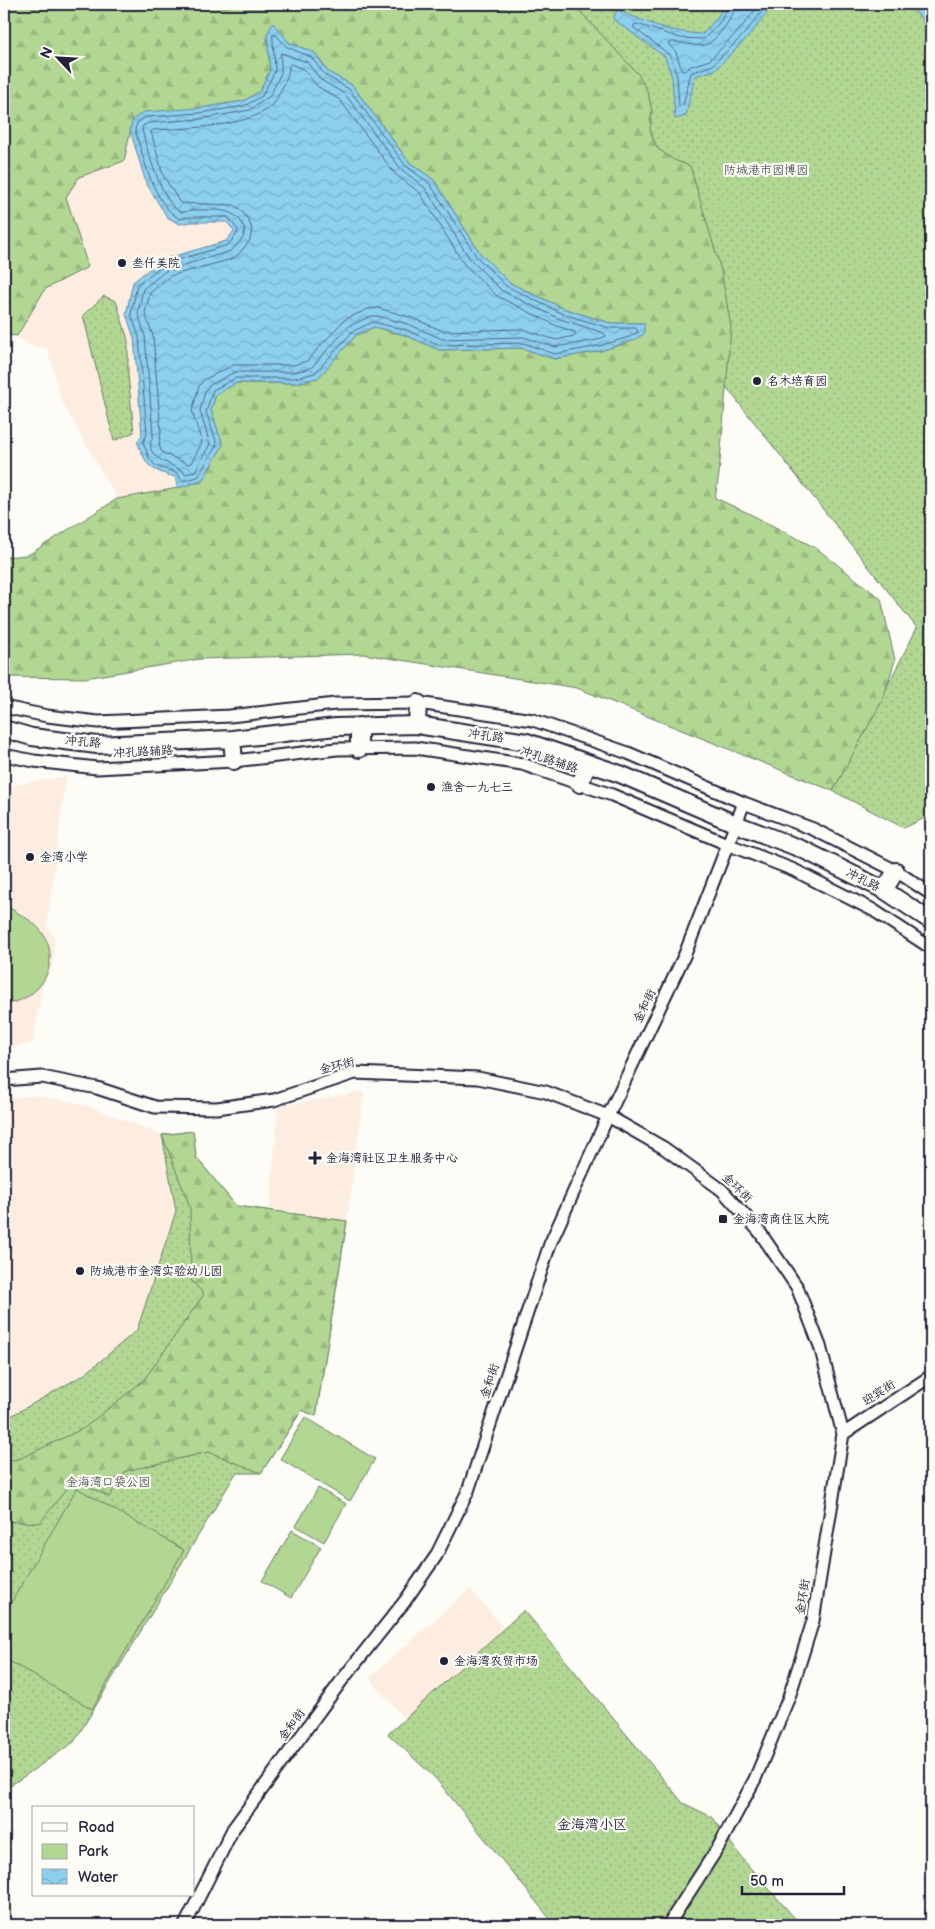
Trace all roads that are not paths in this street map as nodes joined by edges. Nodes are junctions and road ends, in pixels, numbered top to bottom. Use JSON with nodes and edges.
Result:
{"nodes":[{"id":1,"x":418,"y":703,"type":"junction"},
{"id":2,"x":4,"y":707,"type":"edge"},
{"id":3,"x":416,"y":725,"type":"junction"},
{"id":4,"x":359,"y":726,"type":"junction"},
{"id":5,"x":4,"y":729,"type":"edge"},
{"id":6,"x":232,"y":739,"type":"junction"},
{"id":7,"x":359,"y":749,"type":"junction"},
{"id":8,"x":4,"y":755,"type":"edge"},
{"id":9,"x":234,"y":761,"type":"junction"},
{"id":10,"x":588,"y":763,"type":"junction"},
{"id":11,"x":580,"y":784,"type":"junction"},
{"id":12,"x":744,"y":803,"type":"junction"},
{"id":13,"x":736,"y":824,"type":"junction"},
{"id":14,"x":727,"y":844,"type":"junction"},
{"id":15,"x":896,"y":871,"type":"junction"},
{"id":16,"x":884,"y":890,"type":"junction"},
{"id":17,"x":931,"y":894,"type":"edge"},
{"id":18,"x":931,"y":921,"type":"edge"},
{"id":19,"x":931,"y":948,"type":"edge"},
{"id":20,"x":4,"y":1080,"type":"edge"},
{"id":21,"x":608,"y":1116,"type":"junction"},
{"id":22,"x":931,"y":1376,"type":"edge"},
{"id":23,"x":843,"y":1434,"type":"junction"},
{"id":24,"x":185,"y":1925,"type":"edge"},
{"id":25,"x":668,"y":1925,"type":"edge"}],
"edges":[{"from":1,"to":2,"type":"street"},
{"from":1,"to":3,"type":"main road"},
{"from":1,"to":12,"type":"street"},
{"from":3,"to":4,"type":"main road","name":"冲孔路"},
{"from":3,"to":10,"type":"main road","name":"冲孔路"},
{"from":4,"to":6,"type":"main road","name":"冲孔路"},
{"from":4,"to":7,"type":"main road"},
{"from":5,"to":6,"type":"main road","name":"冲孔路"},
{"from":6,"to":9,"type":"main road"},
{"from":7,"to":9,"type":"street","name":"冲孔路辅路"},
{"from":7,"to":11,"type":"street","name":"冲孔路辅路"},
{"from":8,"to":9,"type":"street","name":"冲孔路辅路"},
{"from":10,"to":11,"type":"main road"},
{"from":10,"to":13,"type":"main road","name":"冲孔路"},
{"from":11,"to":14,"type":"street","name":"冲孔路辅路"},
{"from":12,"to":13,"type":"street","name":"金和街"},
{"from":12,"to":15,"type":"street"},
{"from":13,"to":14,"type":"street","name":"金和街"},
{"from":13,"to":16,"type":"main road","name":"冲孔路"},
{"from":14,"to":19,"type":"street","name":"冲孔路辅路"},
{"from":14,"to":21,"type":"street","name":"金和街"},
{"from":15,"to":16,"type":"main road"},
{"from":15,"to":17,"type":"street"},
{"from":16,"to":18,"type":"main road","name":"冲孔路"},
{"from":20,"to":21,"type":"street","name":"金环街"},
{"from":21,"to":23,"type":"street","name":"金环街"},
{"from":21,"to":24,"type":"street","name":"金和街"},
{"from":22,"to":23,"type":"street","name":"迎宾街"},
{"from":23,"to":25,"type":"street","name":"金环街"}]}
